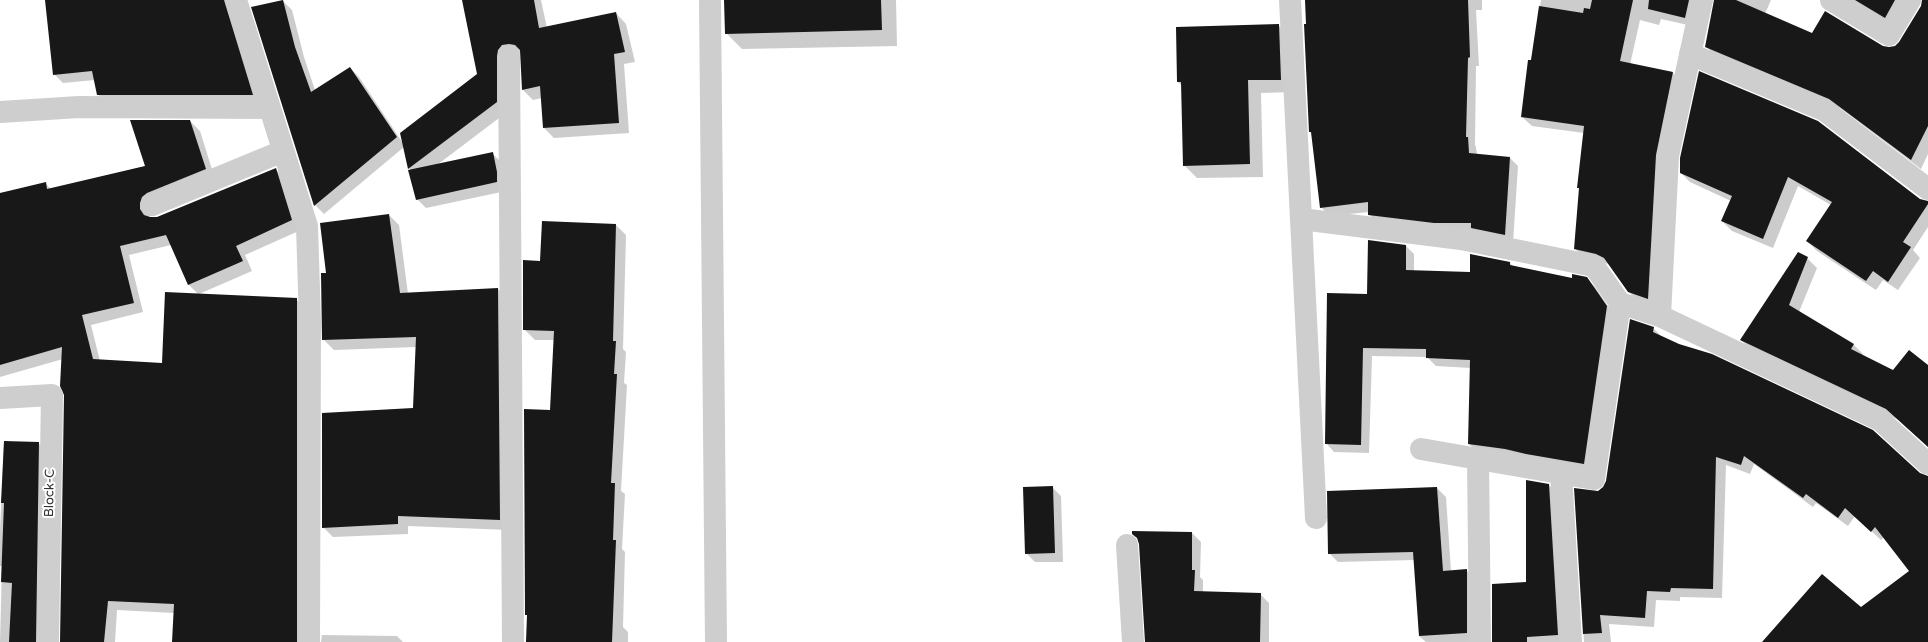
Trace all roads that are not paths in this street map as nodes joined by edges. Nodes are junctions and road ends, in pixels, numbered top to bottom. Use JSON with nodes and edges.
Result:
{"nodes":[{"id":1,"x":236,"y":0,"type":"edge"},
{"id":2,"x":710,"y":0,"type":"edge"},
{"id":3,"x":1290,"y":0,"type":"edge"},
{"id":4,"x":1702,"y":0,"type":"edge"},
{"id":5,"x":1831,"y":0,"type":"edge"},
{"id":6,"x":1910,"y":0,"type":"edge"},
{"id":7,"x":1690,"y":54,"type":"junction"},
{"id":8,"x":509,"y":56,"type":"dead end"},
{"id":9,"x":269,"y":108,"type":"junction"},
{"id":10,"x":0,"y":112,"type":"edge"},
{"id":11,"x":283,"y":151,"type":"junction"},
{"id":12,"x":1928,"y":189,"type":"edge"},
{"id":13,"x":152,"y":205,"type":"dead end"},
{"id":14,"x":1301,"y":219,"type":"junction"},
{"id":15,"x":1620,"y":303,"type":"junction"},
{"id":16,"x":1660,"y":316,"type":"junction"},
{"id":17,"x":0,"y":398,"type":"edge"},
{"id":18,"x":1421,"y":449,"type":"dead end"},
{"id":19,"x":1478,"y":459,"type":"junction"},
{"id":20,"x":1928,"y":464,"type":"edge"},
{"id":21,"x":1561,"y":473,"type":"junction"},
{"id":22,"x":1316,"y":518,"type":"dead end"},
{"id":23,"x":1126,"y":545,"type":"dead end"},
{"id":24,"x":48,"y":642,"type":"edge"},
{"id":25,"x":309,"y":642,"type":"edge"},
{"id":26,"x":513,"y":642,"type":"edge"},
{"id":27,"x":716,"y":642,"type":"edge"},
{"id":28,"x":1133,"y":642,"type":"edge"},
{"id":29,"x":1480,"y":642,"type":"edge"},
{"id":30,"x":1571,"y":642,"type":"edge"}],
"edges":[{"from":1,"to":9,"type":"street"},
{"from":2,"to":27,"type":"street"},
{"from":3,"to":14,"type":"street"},
{"from":4,"to":7,"type":"street"},
{"from":5,"to":6,"type":"street"},
{"from":7,"to":12,"type":"street"},
{"from":7,"to":16,"type":"street"},
{"from":8,"to":26,"type":"street"},
{"from":9,"to":10,"type":"street"},
{"from":9,"to":11,"type":"street"},
{"from":11,"to":13,"type":"street"},
{"from":11,"to":25,"type":"street"},
{"from":14,"to":15,"type":"street"},
{"from":14,"to":22,"type":"street"},
{"from":15,"to":16,"type":"street"},
{"from":15,"to":21,"type":"street"},
{"from":16,"to":20,"type":"street"},
{"from":17,"to":24,"type":"street","name":"Block-C"},
{"from":18,"to":19,"type":"street"},
{"from":19,"to":21,"type":"street"},
{"from":19,"to":29,"type":"street"},
{"from":21,"to":30,"type":"street"},
{"from":23,"to":28,"type":"street"}]}
